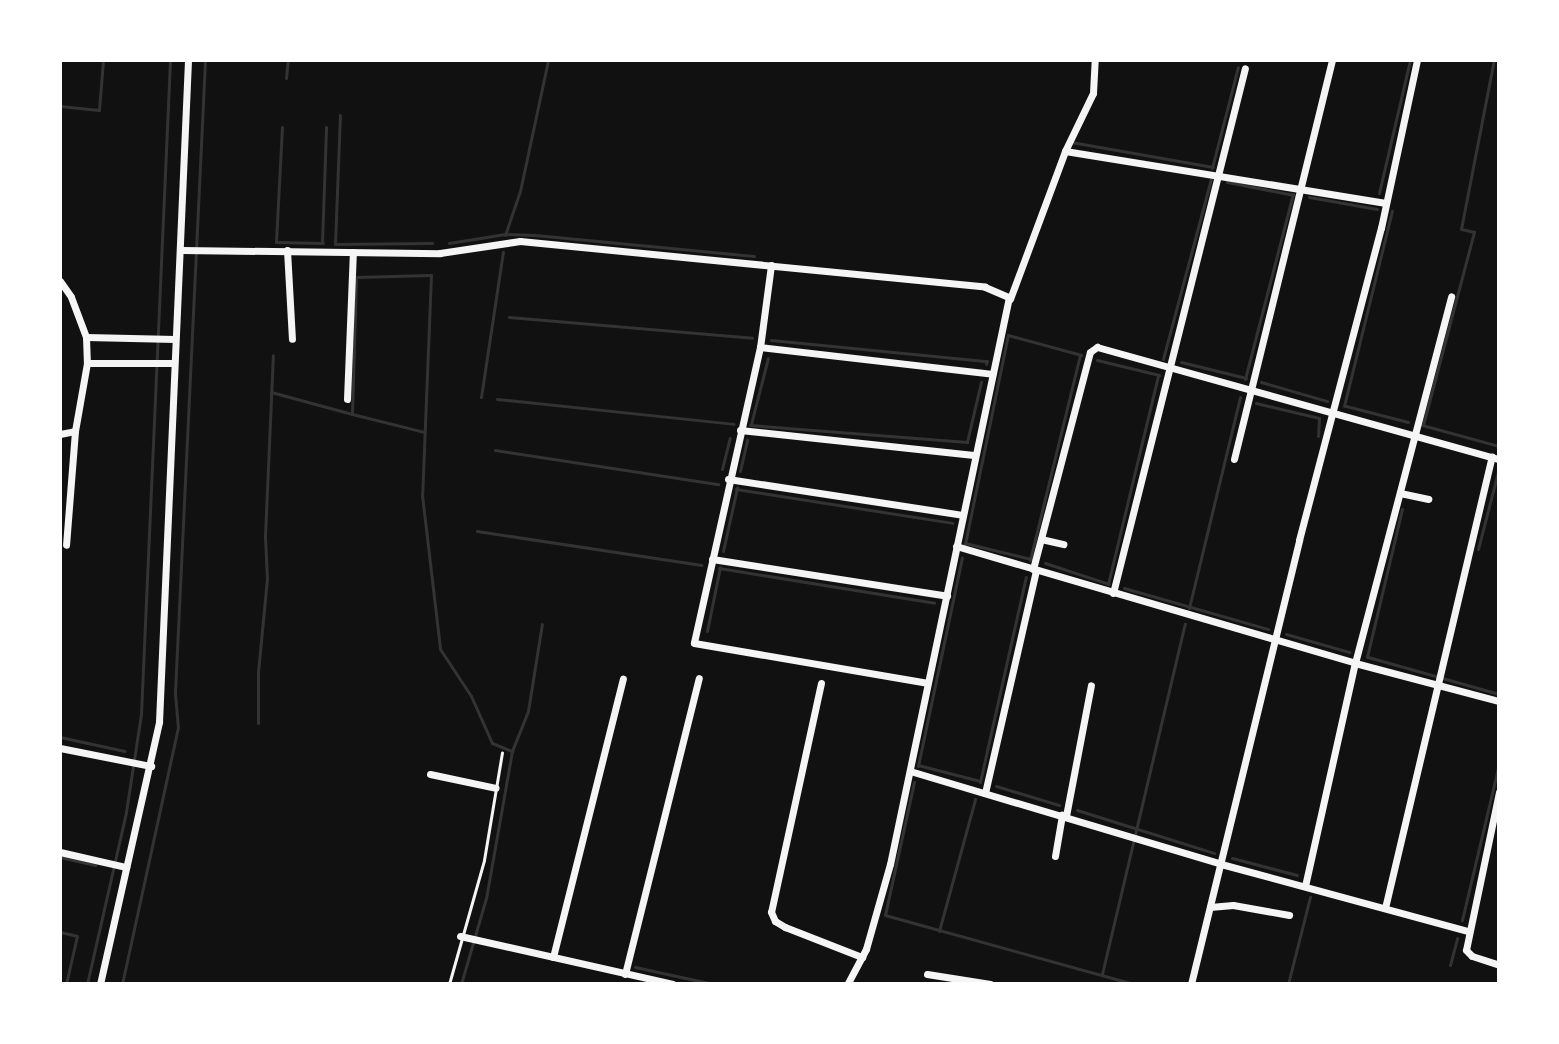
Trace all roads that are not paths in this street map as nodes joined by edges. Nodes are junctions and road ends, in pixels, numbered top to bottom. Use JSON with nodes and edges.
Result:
{"nodes":[{"id":1,"x":188,"y":60,"type":"edge"},
{"id":2,"x":1095,"y":60,"type":"edge"},
{"id":3,"x":1332,"y":60,"type":"edge"},
{"id":4,"x":1417,"y":60,"type":"edge"},
{"id":5,"x":1245,"y":68,"type":"dead end"},
{"id":6,"x":1065,"y":151,"type":"junction"},
{"id":7,"x":1220,"y":174,"type":"junction"},
{"id":8,"x":1302,"y":187,"type":"junction"},
{"id":9,"x":1386,"y":203,"type":"junction"},
{"id":10,"x":186,"y":250,"type":"junction"},
{"id":11,"x":287,"y":250,"type":"junction"},
{"id":12,"x":353,"y":252,"type":"junction"},
{"id":13,"x":771,"y":265,"type":"junction"},
{"id":14,"x":60,"y":281,"type":"edge"},
{"id":15,"x":1451,"y":296,"type":"dead end"},
{"id":16,"x":1008,"y":298,"type":"junction"},
{"id":17,"x":86,"y":337,"type":"junction"},
{"id":18,"x":175,"y":339,"type":"junction"},
{"id":19,"x":292,"y":339,"type":"dead end"},
{"id":20,"x":760,"y":347,"type":"junction"},
{"id":21,"x":87,"y":363,"type":"junction"},
{"id":22,"x":173,"y":363,"type":"junction"},
{"id":23,"x":1169,"y":369,"type":"junction"},
{"id":24,"x":992,"y":374,"type":"junction"},
{"id":25,"x":1249,"y":390,"type":"junction"},
{"id":26,"x":347,"y":399,"type":"dead end"},
{"id":27,"x":1333,"y":413,"type":"junction"},
{"id":28,"x":740,"y":430,"type":"junction"},
{"id":29,"x":75,"y":431,"type":"junction"},
{"id":30,"x":1415,"y":433,"type":"junction"},
{"id":31,"x":60,"y":434,"type":"edge"},
{"id":32,"x":974,"y":455,"type":"junction"},
{"id":33,"x":1495,"y":458,"type":"edge"},
{"id":34,"x":1234,"y":459,"type":"dead end"},
{"id":35,"x":728,"y":479,"type":"junction"},
{"id":36,"x":1400,"y":493,"type":"junction"},
{"id":37,"x":1428,"y":499,"type":"dead end"},
{"id":38,"x":962,"y":515,"type":"junction"},
{"id":39,"x":1041,"y":539,"type":"junction"},
{"id":40,"x":1063,"y":544,"type":"dead end"},
{"id":41,"x":66,"y":545,"type":"dead end"},
{"id":42,"x":956,"y":546,"type":"junction"},
{"id":43,"x":712,"y":559,"type":"junction"},
{"id":44,"x":1035,"y":569,"type":"junction"},
{"id":45,"x":1113,"y":593,"type":"junction"},
{"id":46,"x":947,"y":596,"type":"junction"},
{"id":47,"x":1275,"y":640,"type":"junction"},
{"id":48,"x":1355,"y":663,"type":"junction"},
{"id":49,"x":699,"y":678,"type":"dead end"},
{"id":50,"x":623,"y":679,"type":"dead end"},
{"id":51,"x":821,"y":683,"type":"dead end"},
{"id":52,"x":927,"y":683,"type":"junction"},
{"id":53,"x":1091,"y":685,"type":"dead end"},
{"id":54,"x":1438,"y":685,"type":"junction"},
{"id":55,"x":1499,"y":701,"type":"edge"},
{"id":56,"x":60,"y":748,"type":"edge"},
{"id":57,"x":502,"y":752,"type":"dead end"},
{"id":58,"x":151,"y":766,"type":"junction"},
{"id":59,"x":910,"y":771,"type":"junction"},
{"id":60,"x":430,"y":774,"type":"dead end"},
{"id":61,"x":496,"y":788,"type":"junction"},
{"id":62,"x":1499,"y":792,"type":"edge"},
{"id":63,"x":985,"y":793,"type":"junction"},
{"id":64,"x":1064,"y":816,"type":"junction"},
{"id":65,"x":60,"y":852,"type":"edge"},
{"id":66,"x":1055,"y":856,"type":"dead end"},
{"id":67,"x":1221,"y":864,"type":"junction"},
{"id":68,"x":126,"y":867,"type":"junction"},
{"id":69,"x":1305,"y":886,"type":"junction"},
{"id":70,"x":1210,"y":907,"type":"junction"},
{"id":71,"x":1385,"y":908,"type":"junction"},
{"id":72,"x":1289,"y":915,"type":"dead end"},
{"id":73,"x":1468,"y":931,"type":"junction"},
{"id":74,"x":460,"y":936,"type":"junction"},
{"id":75,"x":553,"y":957,"type":"junction"},
{"id":76,"x":862,"y":957,"type":"junction"},
{"id":77,"x":1499,"y":965,"type":"edge"},
{"id":78,"x":625,"y":974,"type":"junction"},
{"id":79,"x":927,"y":974,"type":"dead end"},
{"id":80,"x":100,"y":984,"type":"edge"},
{"id":81,"x":449,"y":984,"type":"edge"},
{"id":82,"x":673,"y":984,"type":"edge"},
{"id":83,"x":847,"y":984,"type":"edge"},
{"id":84,"x":990,"y":984,"type":"edge"},
{"id":85,"x":1191,"y":984,"type":"edge"}],
"edges":[{"from":1,"to":10,"type":"street"},
{"from":2,"to":6,"type":"street"},
{"from":3,"to":8,"type":"street"},
{"from":4,"to":9,"type":"street"},
{"from":5,"to":7,"type":"street"},
{"from":6,"to":7,"type":"street"},
{"from":6,"to":16,"type":"street"},
{"from":7,"to":8,"type":"street"},
{"from":7,"to":23,"type":"street"},
{"from":8,"to":9,"type":"street"},
{"from":8,"to":25,"type":"street"},
{"from":9,"to":27,"type":"street"},
{"from":10,"to":11,"type":"street"},
{"from":10,"to":18,"type":"street"},
{"from":11,"to":12,"type":"street"},
{"from":11,"to":19,"type":"street"},
{"from":12,"to":13,"type":"street"},
{"from":12,"to":26,"type":"street"},
{"from":13,"to":16,"type":"street"},
{"from":13,"to":20,"type":"street"},
{"from":14,"to":17,"type":"street"},
{"from":15,"to":30,"type":"street"},
{"from":16,"to":24,"type":"street"},
{"from":17,"to":18,"type":"street"},
{"from":17,"to":21,"type":"street"},
{"from":18,"to":22,"type":"street"},
{"from":20,"to":24,"type":"street"},
{"from":20,"to":28,"type":"street"},
{"from":21,"to":22,"type":"street"},
{"from":21,"to":29,"type":"street"},
{"from":22,"to":58,"type":"street"},
{"from":23,"to":25,"type":"street"},
{"from":23,"to":39,"type":"street"},
{"from":23,"to":45,"type":"street"},
{"from":24,"to":32,"type":"street"},
{"from":25,"to":27,"type":"street"},
{"from":25,"to":34,"type":"street"},
{"from":27,"to":30,"type":"street"},
{"from":27,"to":47,"type":"street"},
{"from":28,"to":32,"type":"street"},
{"from":28,"to":35,"type":"street"},
{"from":29,"to":31,"type":"street"},
{"from":29,"to":41,"type":"street"},
{"from":30,"to":33,"type":"street"},
{"from":30,"to":36,"type":"street"},
{"from":32,"to":38,"type":"street"},
{"from":33,"to":54,"type":"street"},
{"from":35,"to":38,"type":"street"},
{"from":35,"to":43,"type":"street"},
{"from":36,"to":37,"type":"street"},
{"from":36,"to":48,"type":"street"},
{"from":38,"to":42,"type":"street"},
{"from":39,"to":40,"type":"street"},
{"from":39,"to":44,"type":"street"},
{"from":42,"to":44,"type":"street"},
{"from":42,"to":46,"type":"street"},
{"from":43,"to":46,"type":"street"},
{"from":43,"to":52,"type":"street"},
{"from":44,"to":45,"type":"street"},
{"from":44,"to":63,"type":"street"},
{"from":45,"to":47,"type":"street"},
{"from":46,"to":52,"type":"street"},
{"from":47,"to":48,"type":"street"},
{"from":47,"to":67,"type":"street"},
{"from":48,"to":54,"type":"street"},
{"from":48,"to":69,"type":"street"},
{"from":49,"to":78,"type":"street"},
{"from":50,"to":75,"type":"street"},
{"from":51,"to":76,"type":"street"},
{"from":52,"to":59,"type":"street"},
{"from":53,"to":64,"type":"street"},
{"from":54,"to":55,"type":"street"},
{"from":54,"to":71,"type":"street"},
{"from":56,"to":58,"type":"street"},
{"from":57,"to":61,"type":"lane"},
{"from":58,"to":68,"type":"street"},
{"from":59,"to":63,"type":"street"},
{"from":59,"to":76,"type":"street"},
{"from":60,"to":61,"type":"street"},
{"from":61,"to":74,"type":"lane"},
{"from":62,"to":73,"type":"street"},
{"from":63,"to":64,"type":"street"},
{"from":64,"to":66,"type":"street"},
{"from":64,"to":67,"type":"street"},
{"from":65,"to":68,"type":"street"},
{"from":67,"to":69,"type":"street"},
{"from":67,"to":70,"type":"street"},
{"from":68,"to":80,"type":"street"},
{"from":69,"to":71,"type":"street"},
{"from":70,"to":72,"type":"street"},
{"from":70,"to":85,"type":"street"},
{"from":71,"to":73,"type":"street"},
{"from":73,"to":77,"type":"street"},
{"from":74,"to":75,"type":"street"},
{"from":74,"to":81,"type":"lane"},
{"from":75,"to":78,"type":"street"},
{"from":76,"to":83,"type":"street"},
{"from":78,"to":82,"type":"street"},
{"from":79,"to":84,"type":"street"}]}
